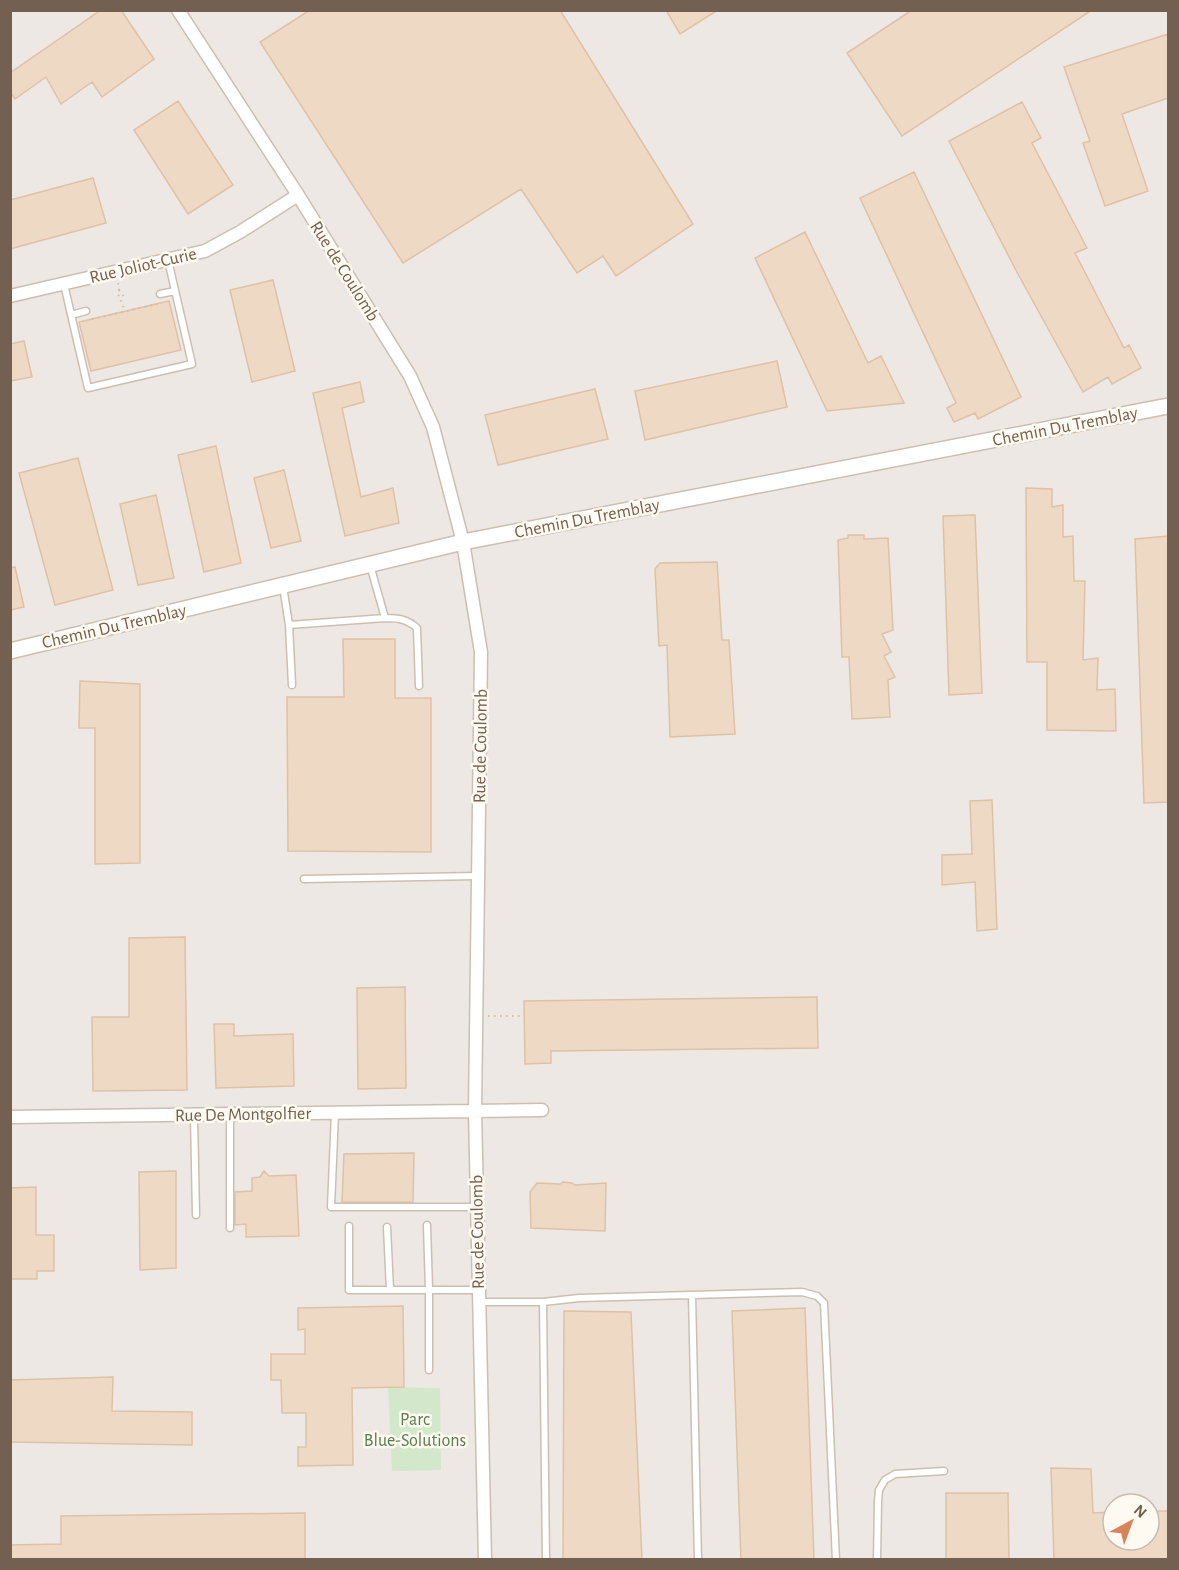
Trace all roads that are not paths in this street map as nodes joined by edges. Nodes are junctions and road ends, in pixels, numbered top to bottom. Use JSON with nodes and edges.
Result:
{"nodes":[{"id":1,"x":178,"y":10,"type":"edge"},
{"id":2,"x":298,"y":195,"type":"junction"},
{"id":3,"x":168,"y":260,"type":"junction"},
{"id":4,"x":64,"y":284,"type":"junction"},
{"id":5,"x":175,"y":291,"type":"junction"},
{"id":6,"x":160,"y":294,"type":"dead end"},
{"id":7,"x":10,"y":296,"type":"edge"},
{"id":8,"x":86,"y":311,"type":"dead end"},
{"id":9,"x":71,"y":315,"type":"junction"},
{"id":10,"x":1168,"y":406,"type":"edge"},
{"id":11,"x":463,"y":542,"type":"junction"},
{"id":12,"x":370,"y":565,"type":"junction"},
{"id":13,"x":283,"y":585,"type":"junction"},
{"id":14,"x":385,"y":618,"type":"junction"},
{"id":15,"x":290,"y":625,"type":"junction"},
{"id":16,"x":10,"y":651,"type":"edge"},
{"id":17,"x":292,"y":685,"type":"dead end"},
{"id":18,"x":418,"y":686,"type":"dead end"},
{"id":19,"x":478,"y":876,"type":"junction"},
{"id":20,"x":304,"y":879,"type":"dead end"},
{"id":21,"x":542,"y":1110,"type":"dead end"},
{"id":22,"x":475,"y":1111,"type":"junction"},
{"id":23,"x":335,"y":1113,"type":"junction"},
{"id":24,"x":230,"y":1114,"type":"junction"},
{"id":25,"x":194,"y":1115,"type":"junction"},
{"id":26,"x":10,"y":1117,"type":"edge"},
{"id":27,"x":477,"y":1207,"type":"junction"},
{"id":28,"x":196,"y":1215,"type":"dead end"},
{"id":29,"x":427,"y":1225,"type":"dead end"},
{"id":30,"x":349,"y":1226,"type":"dead end"},
{"id":31,"x":387,"y":1227,"type":"dead end"},
{"id":32,"x":230,"y":1228,"type":"dead end"},
{"id":33,"x":390,"y":1290,"type":"junction"},
{"id":34,"x":429,"y":1290,"type":"junction"},
{"id":35,"x":692,"y":1295,"type":"junction"},
{"id":36,"x":478,"y":1296,"type":"junction"},
{"id":37,"x":543,"y":1302,"type":"junction"},
{"id":38,"x":429,"y":1370,"type":"dead end"},
{"id":39,"x":944,"y":1471,"type":"dead end"},
{"id":40,"x":485,"y":1560,"type":"edge"},
{"id":41,"x":546,"y":1560,"type":"edge"},
{"id":42,"x":698,"y":1560,"type":"edge"},
{"id":43,"x":836,"y":1560,"type":"edge"},
{"id":44,"x":877,"y":1560,"type":"edge"}],
"edges":[{"from":1,"to":2,"type":"street","name":"Rue de Coulomb"},
{"from":2,"to":3,"type":"street","name":"Rue Joliot-Curie"},
{"from":2,"to":11,"type":"street","name":"Rue de Coulomb"},
{"from":3,"to":4,"type":"street","name":"Rue Joliot-Curie"},
{"from":3,"to":5,"type":"lane"},
{"from":4,"to":7,"type":"street","name":"Rue Joliot-Curie"},
{"from":4,"to":9,"type":"lane"},
{"from":5,"to":6,"type":"lane"},
{"from":5,"to":9,"type":"lane"},
{"from":8,"to":9,"type":"lane"},
{"from":10,"to":11,"type":"street","name":"Chemin Du Tremblay"},
{"from":11,"to":12,"type":"street","name":"Chemin Du Tremblay"},
{"from":11,"to":19,"type":"street","name":"Rue de Coulomb"},
{"from":12,"to":13,"type":"street","name":"Chemin Du Tremblay"},
{"from":12,"to":14,"type":"lane"},
{"from":13,"to":15,"type":"lane"},
{"from":13,"to":16,"type":"street","name":"Chemin Du Tremblay"},
{"from":14,"to":15,"type":"lane"},
{"from":14,"to":18,"type":"lane"},
{"from":15,"to":17,"type":"lane"},
{"from":19,"to":20,"type":"lane"},
{"from":19,"to":22,"type":"street","name":"Rue de Coulomb"},
{"from":21,"to":22,"type":"street","name":"Rue De Montgolfier"},
{"from":22,"to":23,"type":"street","name":"Rue De Montgolfier"},
{"from":22,"to":27,"type":"street","name":"Rue de Coulomb"},
{"from":23,"to":24,"type":"street","name":"Rue De Montgolfier"},
{"from":23,"to":27,"type":"lane"},
{"from":24,"to":25,"type":"street","name":"Rue De Montgolfier"},
{"from":24,"to":32,"type":"lane"},
{"from":25,"to":26,"type":"street","name":"Rue De Montgolfier"},
{"from":25,"to":28,"type":"lane"},
{"from":27,"to":36,"type":"street","name":"Rue de Coulomb"},
{"from":29,"to":34,"type":"lane"},
{"from":30,"to":33,"type":"lane"},
{"from":31,"to":33,"type":"lane"},
{"from":33,"to":34,"type":"lane"},
{"from":34,"to":36,"type":"lane"},
{"from":34,"to":38,"type":"lane"},
{"from":35,"to":37,"type":"lane"},
{"from":35,"to":42,"type":"lane"},
{"from":35,"to":43,"type":"lane"},
{"from":36,"to":37,"type":"lane"},
{"from":36,"to":40,"type":"street","name":"Rue de Coulomb"},
{"from":37,"to":41,"type":"lane"},
{"from":39,"to":44,"type":"lane"}]}
